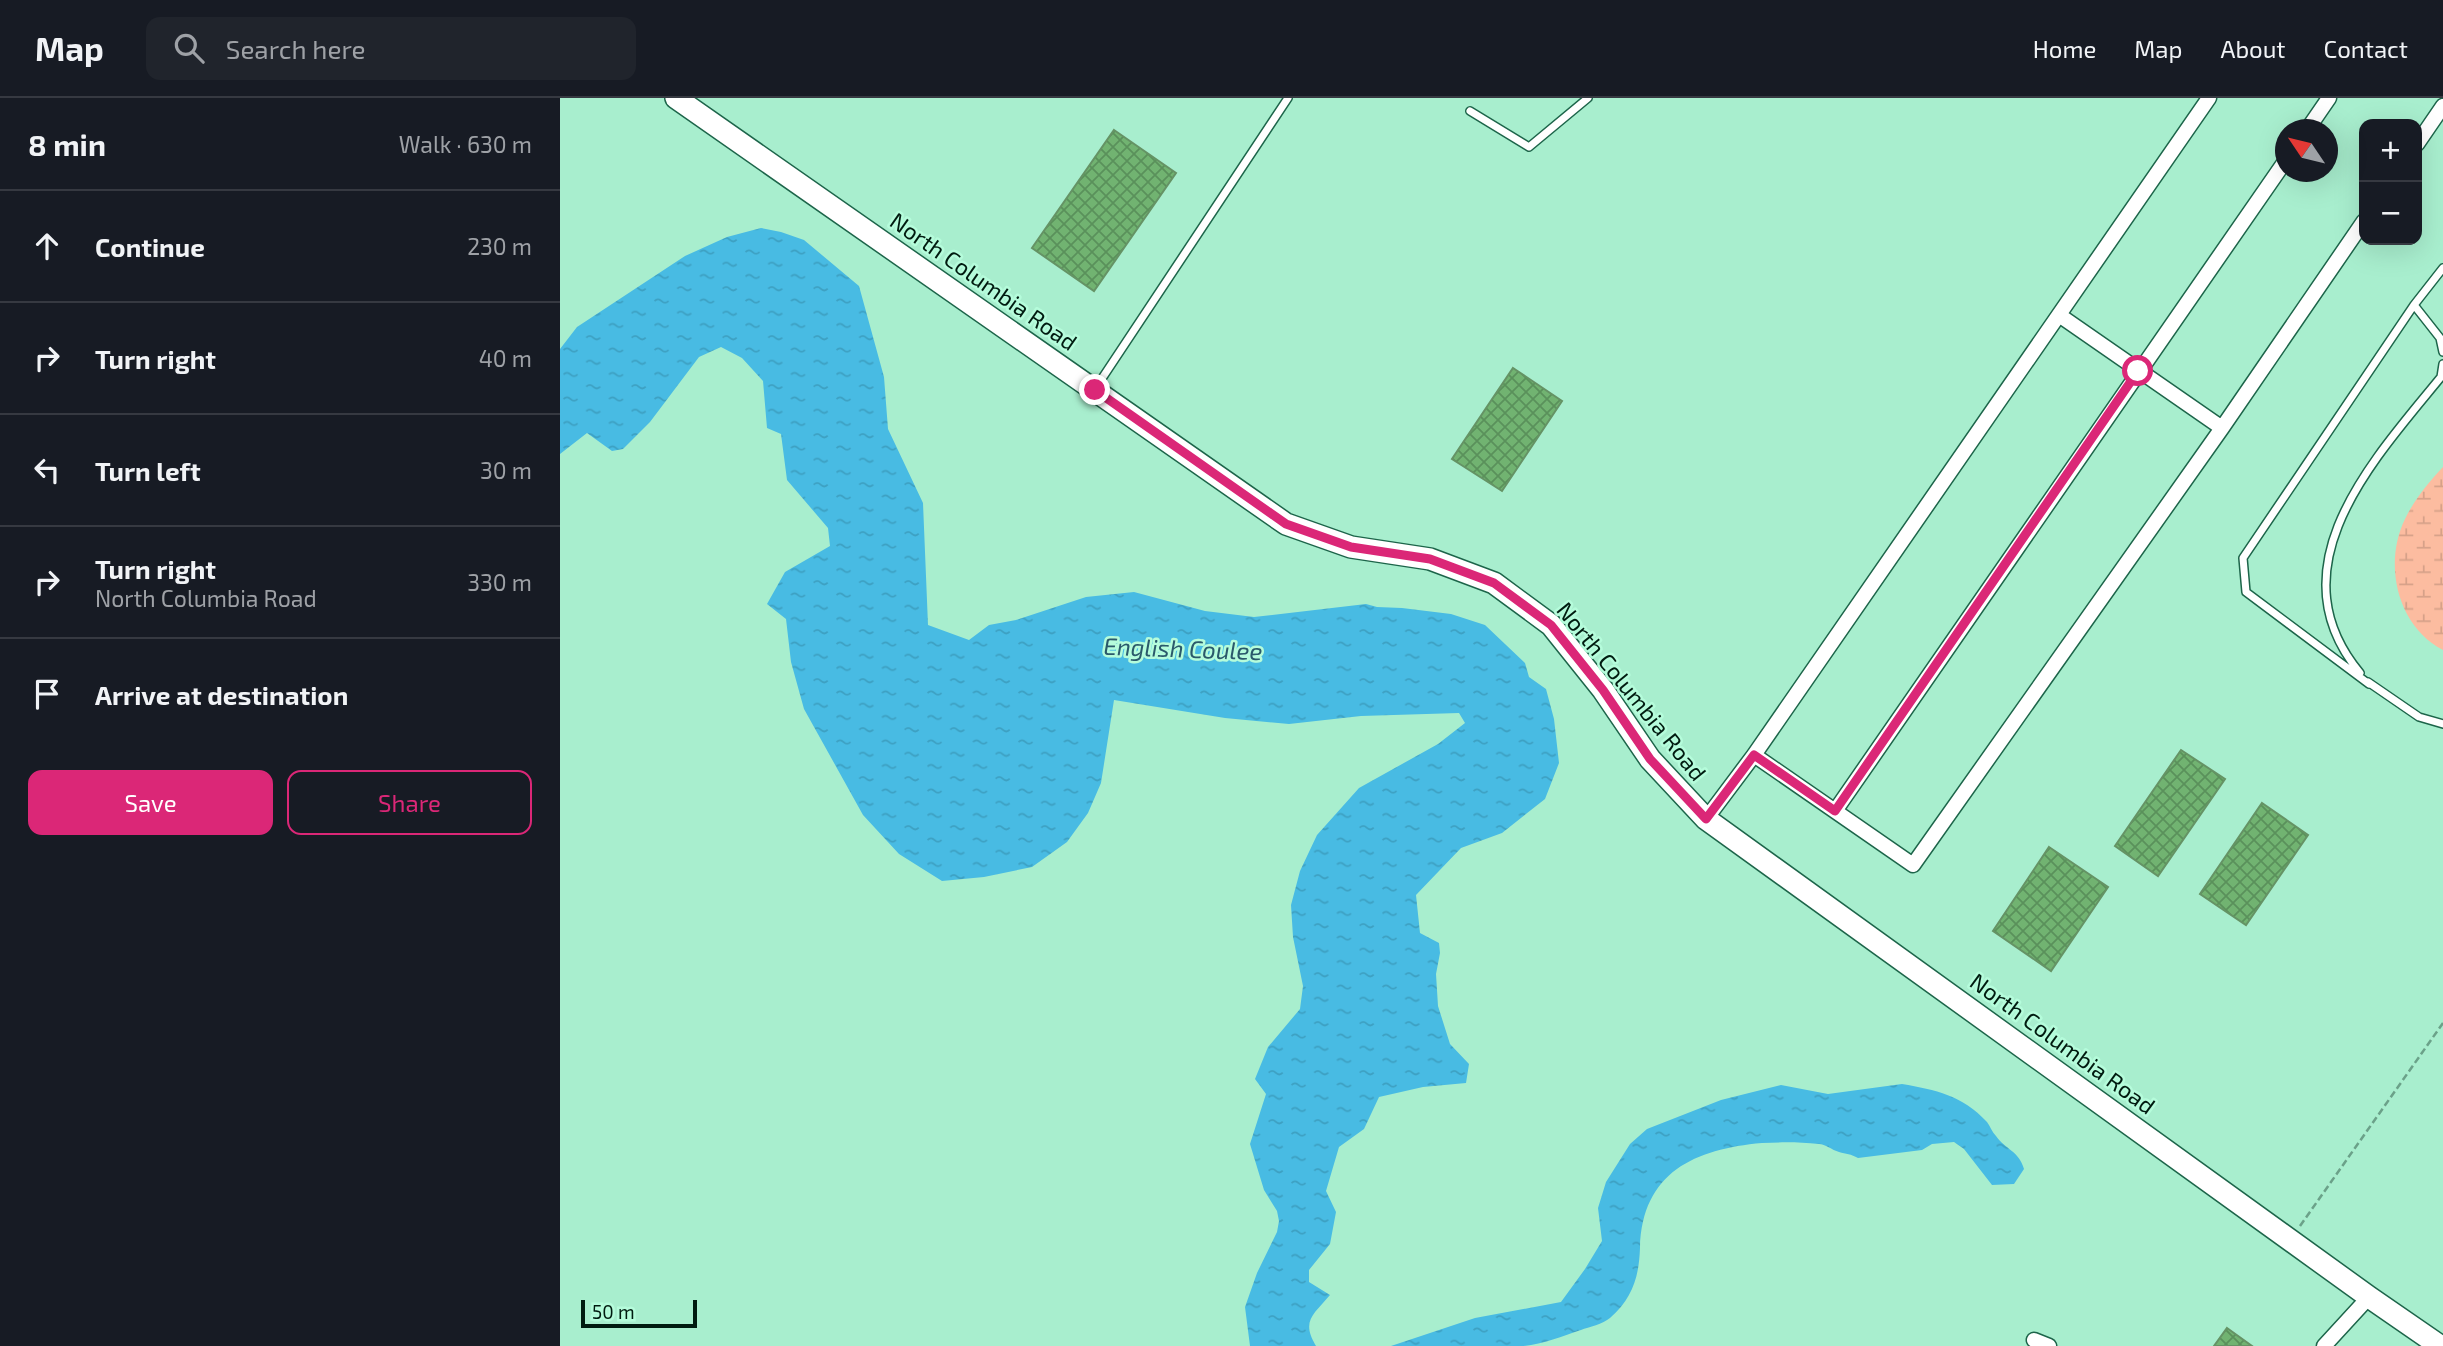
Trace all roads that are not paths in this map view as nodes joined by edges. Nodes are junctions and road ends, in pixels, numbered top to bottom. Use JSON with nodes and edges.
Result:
{"nodes":[{"id":1,"x":676,"y":98,"type":"edge"},
{"id":2,"x":1288,"y":98,"type":"edge"},
{"id":3,"x":1588,"y":98,"type":"edge"},
{"id":4,"x":2209,"y":98,"type":"edge"},
{"id":5,"x":2329,"y":98,"type":"edge"},
{"id":6,"x":2443,"y":106,"type":"edge"},
{"id":7,"x":1471,"y":111,"type":"dead end"},
{"id":8,"x":2315,"y":119,"type":"edge"},
{"id":9,"x":2422,"y":137,"type":"edge"},
{"id":10,"x":2275,"y":176,"type":"edge"},
{"id":11,"x":2359,"y":228,"type":"edge"},
{"id":12,"x":2443,"y":268,"type":"edge"},
{"id":13,"x":2414,"y":305,"type":"junction"},
{"id":14,"x":2059,"y":315,"type":"junction"},
{"id":15,"x":2443,"y":352,"type":"edge"},
{"id":16,"x":2443,"y":364,"type":"edge"},
{"id":17,"x":2138,"y":371,"type":"junction"},
{"id":18,"x":1095,"y":390,"type":"junction"},
{"id":19,"x":2222,"y":428,"type":"junction"},
{"id":20,"x":2369,"y":684,"type":"junction"},
{"id":21,"x":2443,"y":724,"type":"edge"},
{"id":22,"x":1754,"y":755,"type":"junction"},
{"id":23,"x":1835,"y":811,"type":"junction"},
{"id":24,"x":1706,"y":819,"type":"junction"},
{"id":25,"x":2369,"y":1297,"type":"junction"},
{"id":26,"x":2034,"y":1340,"type":"dead end"},
{"id":27,"x":2049,"y":1346,"type":"edge"},
{"id":28,"x":2324,"y":1346,"type":"edge"},
{"id":29,"x":2440,"y":1346,"type":"edge"}],
"edges":[{"from":1,"to":18,"type":"street","name":"North Columbia Road"},
{"from":2,"to":18,"type":"lane"},
{"from":3,"to":7,"type":"lane"},
{"from":4,"to":14,"type":"street"},
{"from":5,"to":8,"type":"street"},
{"from":6,"to":9,"type":"street"},
{"from":10,"to":17,"type":"street"},
{"from":11,"to":19,"type":"street"},
{"from":12,"to":13,"type":"lane"},
{"from":13,"to":15,"type":"lane"},
{"from":13,"to":20,"type":"lane"},
{"from":14,"to":17,"type":"street"},
{"from":14,"to":22,"type":"street"},
{"from":16,"to":20,"type":"lane"},
{"from":17,"to":19,"type":"street"},
{"from":17,"to":23,"type":"street"},
{"from":18,"to":24,"type":"street","name":"North Columbia Road"},
{"from":19,"to":23,"type":"street"},
{"from":20,"to":21,"type":"lane"},
{"from":22,"to":23,"type":"street"},
{"from":22,"to":24,"type":"street"},
{"from":24,"to":25,"type":"street","name":"North Columbia Road"},
{"from":25,"to":28,"type":"street"},
{"from":25,"to":29,"type":"street","name":"North Columbia Road"},
{"from":26,"to":27,"type":"street"}]}
